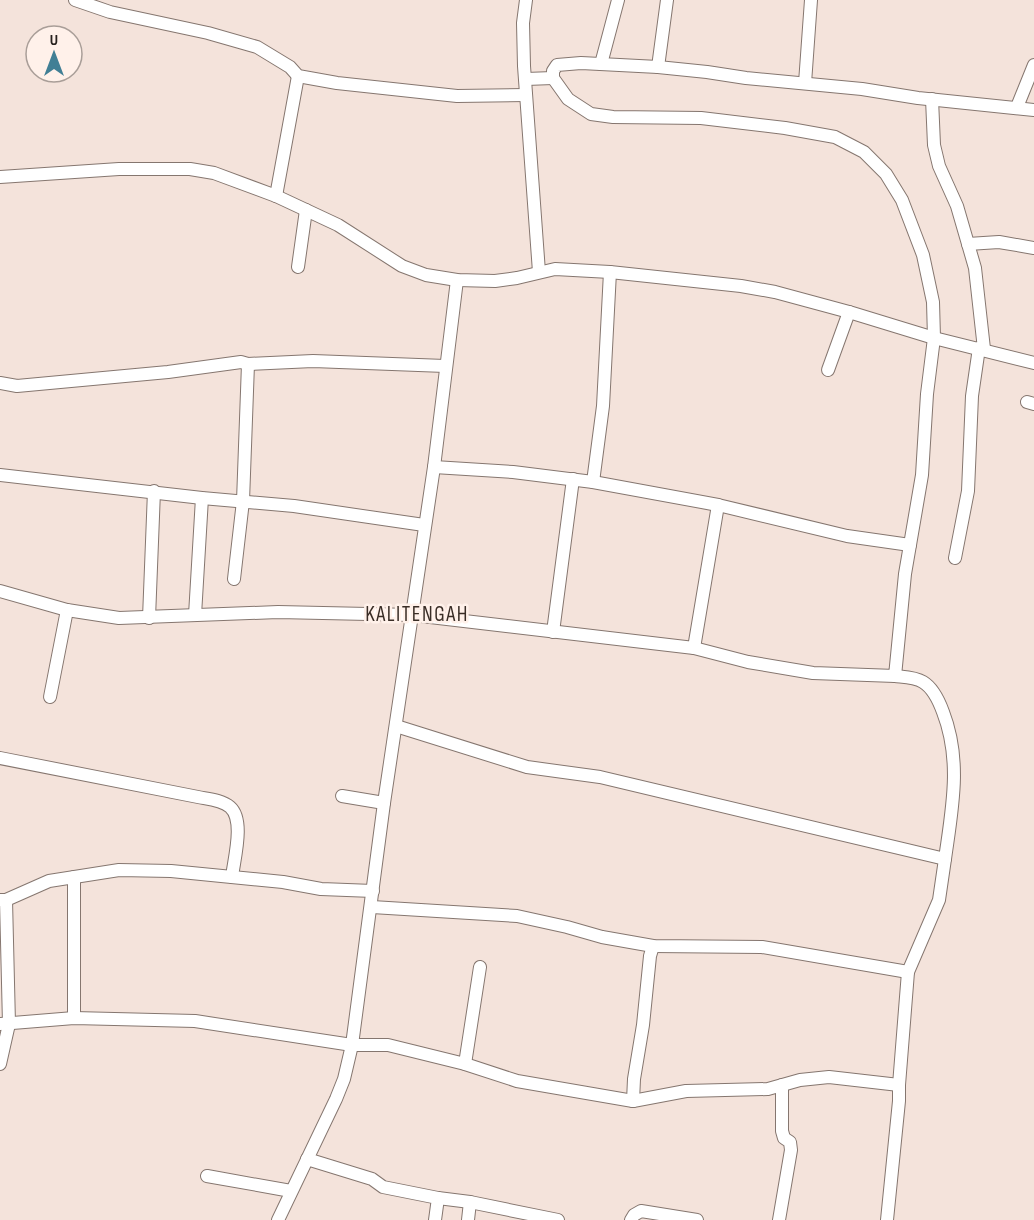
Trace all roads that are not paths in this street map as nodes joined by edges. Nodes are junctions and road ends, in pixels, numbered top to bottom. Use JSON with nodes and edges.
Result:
{"nodes":[{"id":1,"x":526,"y":0,"type":"edge"},
{"id":2,"x":618,"y":0,"type":"edge"},
{"id":3,"x":667,"y":0,"type":"edge"},
{"id":4,"x":811,"y":0,"type":"edge"},
{"id":5,"x":82,"y":1,"type":"edge"},
{"id":6,"x":601,"y":64,"type":"junction"},
{"id":7,"x":1034,"y":65,"type":"edge"},
{"id":8,"x":658,"y":67,"type":"junction"},
{"id":9,"x":298,"y":76,"type":"junction"},
{"id":10,"x":554,"y":78,"type":"junction"},
{"id":11,"x":526,"y":79,"type":"junction"},
{"id":12,"x":805,"y":83,"type":"junction"},
{"id":13,"x":526,"y":95,"type":"junction"},
{"id":14,"x":932,"y":99,"type":"junction"},
{"id":15,"x":1017,"y":108,"type":"junction"},
{"id":16,"x":1034,"y":110,"type":"edge"},
{"id":17,"x":0,"y":177,"type":"edge"},
{"id":18,"x":276,"y":196,"type":"junction"},
{"id":19,"x":306,"y":210,"type":"junction"},
{"id":20,"x":968,"y":244,"type":"junction"},
{"id":21,"x":1034,"y":248,"type":"edge"},
{"id":22,"x":298,"y":267,"type":"dead end"},
{"id":23,"x":539,"y":272,"type":"junction"},
{"id":24,"x":610,"y":272,"type":"junction"},
{"id":25,"x":457,"y":280,"type":"junction"},
{"id":26,"x":849,"y":312,"type":"junction"},
{"id":27,"x":940,"y":339,"type":"junction"},
{"id":28,"x":982,"y":349,"type":"junction"},
{"id":29,"x":1034,"y":363,"type":"edge"},
{"id":30,"x":248,"y":364,"type":"junction"},
{"id":31,"x":445,"y":366,"type":"junction"},
{"id":32,"x":828,"y":370,"type":"dead end"},
{"id":33,"x":0,"y":383,"type":"edge"},
{"id":34,"x":434,"y":467,"type":"junction"},
{"id":35,"x":0,"y":475,"type":"edge"},
{"id":36,"x":573,"y":479,"type":"junction"},
{"id":37,"x":593,"y":482,"type":"junction"},
{"id":38,"x":154,"y":491,"type":"junction"},
{"id":39,"x":202,"y":498,"type":"junction"},
{"id":40,"x":243,"y":501,"type":"junction"},
{"id":41,"x":718,"y":505,"type":"junction"},
{"id":42,"x":424,"y":525,"type":"junction"},
{"id":43,"x":910,"y":545,"type":"junction"},
{"id":44,"x":955,"y":558,"type":"dead end"},
{"id":45,"x":234,"y":579,"type":"dead end"},
{"id":46,"x":0,"y":591,"type":"edge"},
{"id":47,"x":67,"y":610,"type":"junction"},
{"id":48,"x":195,"y":615,"type":"junction"},
{"id":49,"x":413,"y":615,"type":"junction"},
{"id":50,"x":148,"y":618,"type":"junction"},
{"id":51,"x":554,"y":632,"type":"junction"},
{"id":52,"x":694,"y":648,"type":"junction"},
{"id":53,"x":895,"y":676,"type":"junction"},
{"id":54,"x":50,"y":697,"type":"dead end"},
{"id":55,"x":396,"y":726,"type":"junction"},
{"id":56,"x":0,"y":758,"type":"edge"},
{"id":57,"x":342,"y":796,"type":"dead end"},
{"id":58,"x":384,"y":803,"type":"junction"},
{"id":59,"x":945,"y":859,"type":"junction"},
{"id":60,"x":74,"y":877,"type":"junction"},
{"id":61,"x":232,"y":877,"type":"junction"},
{"id":62,"x":373,"y":891,"type":"junction"},
{"id":63,"x":3,"y":900,"type":"edge"},
{"id":64,"x":372,"y":907,"type":"junction"},
{"id":65,"x":653,"y":946,"type":"junction"},
{"id":66,"x":480,"y":967,"type":"dead end"},
{"id":67,"x":908,"y":972,"type":"junction"},
{"id":68,"x":74,"y":1018,"type":"junction"},
{"id":69,"x":5,"y":1024,"type":"edge"},
{"id":70,"x":352,"y":1045,"type":"junction"},
{"id":71,"x":0,"y":1064,"type":"edge"},
{"id":72,"x":465,"y":1064,"type":"junction"},
{"id":73,"x":782,"y":1085,"type":"junction"},
{"id":74,"x":899,"y":1085,"type":"junction"},
{"id":75,"x":633,"y":1101,"type":"junction"},
{"id":76,"x":307,"y":1159,"type":"junction"},
{"id":77,"x":207,"y":1176,"type":"dead end"},
{"id":78,"x":291,"y":1191,"type":"junction"},
{"id":79,"x":438,"y":1198,"type":"junction"},
{"id":80,"x":470,"y":1202,"type":"junction"},
{"id":81,"x":278,"y":1220,"type":"edge"},
{"id":82,"x":435,"y":1220,"type":"edge"},
{"id":83,"x":468,"y":1220,"type":"edge"},
{"id":84,"x":558,"y":1220,"type":"edge"},
{"id":85,"x":631,"y":1220,"type":"edge"},
{"id":86,"x":698,"y":1220,"type":"edge"},
{"id":87,"x":779,"y":1220,"type":"edge"},
{"id":88,"x":887,"y":1220,"type":"edge"}],
"edges":[{"from":1,"to":11,"type":"street"},
{"from":2,"to":6,"type":"street"},
{"from":3,"to":8,"type":"street"},
{"from":4,"to":12,"type":"street"},
{"from":5,"to":9,"type":"street"},
{"from":6,"to":8,"type":"street"},
{"from":6,"to":10,"type":"street"},
{"from":7,"to":15,"type":"street"},
{"from":8,"to":12,"type":"street"},
{"from":9,"to":13,"type":"street"},
{"from":9,"to":18,"type":"street"},
{"from":10,"to":11,"type":"street"},
{"from":10,"to":27,"type":"street"},
{"from":11,"to":13,"type":"street"},
{"from":12,"to":14,"type":"street"},
{"from":13,"to":23,"type":"street"},
{"from":14,"to":15,"type":"street"},
{"from":14,"to":20,"type":"street"},
{"from":15,"to":16,"type":"street"},
{"from":17,"to":18,"type":"street"},
{"from":18,"to":19,"type":"street"},
{"from":19,"to":22,"type":"street"},
{"from":19,"to":25,"type":"street"},
{"from":20,"to":21,"type":"street"},
{"from":20,"to":28,"type":"street"},
{"from":23,"to":24,"type":"street"},
{"from":23,"to":25,"type":"street"},
{"from":24,"to":26,"type":"street"},
{"from":24,"to":37,"type":"street"},
{"from":25,"to":31,"type":"street"},
{"from":26,"to":27,"type":"street"},
{"from":26,"to":32,"type":"street"},
{"from":27,"to":28,"type":"street"},
{"from":27,"to":43,"type":"street"},
{"from":28,"to":29,"type":"street"},
{"from":28,"to":44,"type":"street"},
{"from":30,"to":31,"type":"street"},
{"from":30,"to":33,"type":"street"},
{"from":30,"to":40,"type":"street"},
{"from":31,"to":34,"type":"street"},
{"from":34,"to":36,"type":"street"},
{"from":34,"to":42,"type":"street"},
{"from":35,"to":38,"type":"street"},
{"from":36,"to":37,"type":"street"},
{"from":36,"to":51,"type":"street"},
{"from":37,"to":41,"type":"street"},
{"from":38,"to":39,"type":"street"},
{"from":38,"to":50,"type":"street"},
{"from":39,"to":40,"type":"street"},
{"from":39,"to":48,"type":"street"},
{"from":40,"to":42,"type":"street"},
{"from":40,"to":45,"type":"street"},
{"from":41,"to":43,"type":"street"},
{"from":41,"to":52,"type":"street"},
{"from":42,"to":49,"type":"street"},
{"from":43,"to":53,"type":"street"},
{"from":46,"to":47,"type":"street"},
{"from":47,"to":50,"type":"street"},
{"from":47,"to":54,"type":"street"},
{"from":48,"to":49,"type":"street"},
{"from":48,"to":50,"type":"street"},
{"from":49,"to":51,"type":"street"},
{"from":49,"to":55,"type":"street"},
{"from":51,"to":52,"type":"street"},
{"from":52,"to":53,"type":"street"},
{"from":53,"to":59,"type":"street"},
{"from":55,"to":58,"type":"street"},
{"from":55,"to":59,"type":"street"},
{"from":56,"to":61,"type":"street"},
{"from":57,"to":58,"type":"street"},
{"from":58,"to":62,"type":"street"},
{"from":59,"to":67,"type":"street"},
{"from":60,"to":61,"type":"street"},
{"from":60,"to":63,"type":"street"},
{"from":60,"to":68,"type":"street"},
{"from":61,"to":62,"type":"street"},
{"from":62,"to":64,"type":"street"},
{"from":63,"to":69,"type":"street"},
{"from":64,"to":65,"type":"street"},
{"from":64,"to":70,"type":"street"},
{"from":65,"to":67,"type":"street"},
{"from":65,"to":75,"type":"street"},
{"from":66,"to":72,"type":"street"},
{"from":67,"to":74,"type":"street"},
{"from":68,"to":69,"type":"street"},
{"from":68,"to":70,"type":"street"},
{"from":69,"to":71,"type":"street"},
{"from":70,"to":72,"type":"street"},
{"from":70,"to":76,"type":"street"},
{"from":72,"to":75,"type":"street"},
{"from":73,"to":74,"type":"street"},
{"from":73,"to":75,"type":"street"},
{"from":73,"to":87,"type":"street"},
{"from":74,"to":88,"type":"street"},
{"from":76,"to":78,"type":"street"},
{"from":76,"to":79,"type":"street"},
{"from":77,"to":78,"type":"street"},
{"from":78,"to":81,"type":"street"},
{"from":79,"to":80,"type":"street"},
{"from":79,"to":82,"type":"street"},
{"from":80,"to":83,"type":"street"},
{"from":80,"to":84,"type":"street"},
{"from":85,"to":86,"type":"street"}]}
